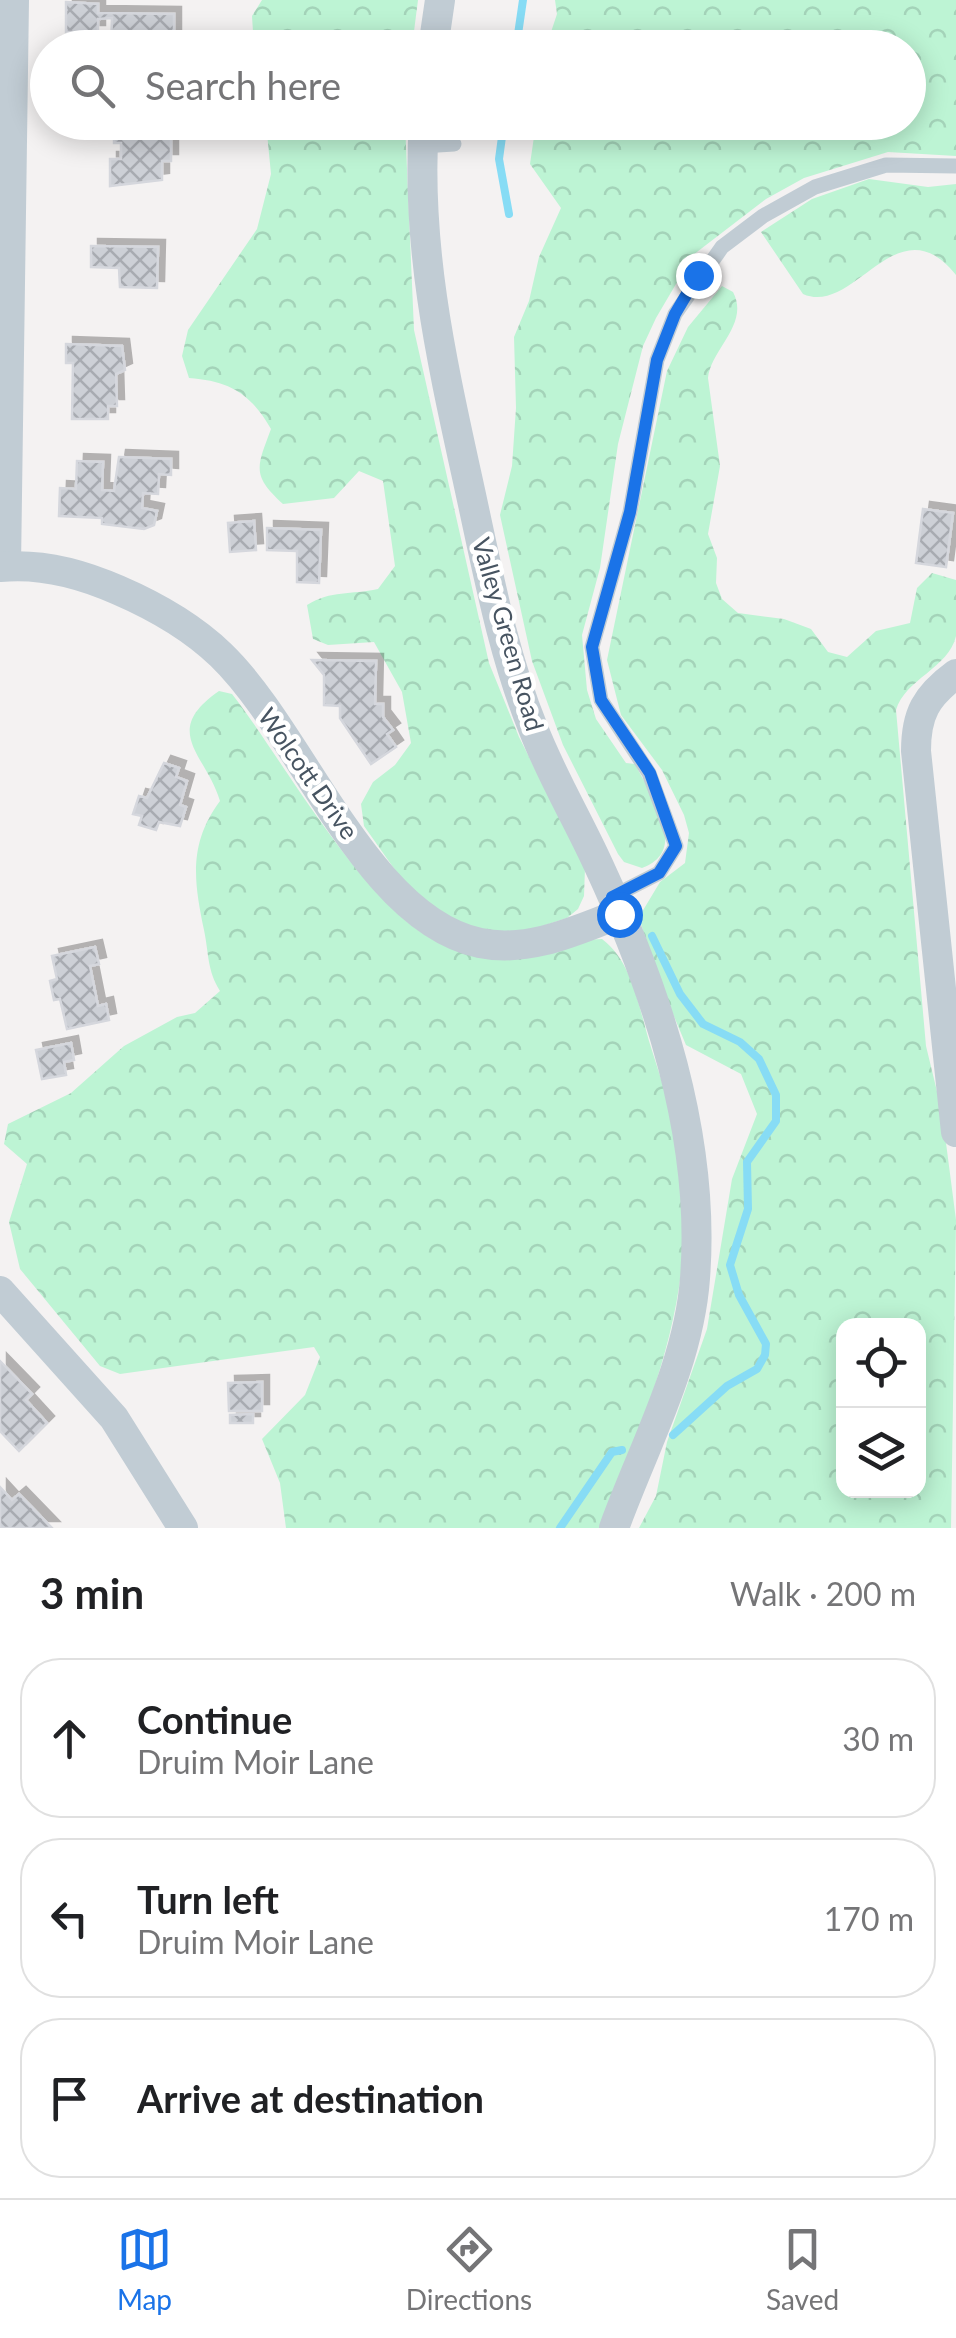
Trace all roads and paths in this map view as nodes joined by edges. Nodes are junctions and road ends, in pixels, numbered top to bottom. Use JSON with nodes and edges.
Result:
{"nodes":[{"id":1,"x":14,"y":0,"type":"edge"},
{"id":2,"x":440,"y":0,"type":"edge"},
{"id":3,"x":436,"y":30,"type":"edge"},
{"id":4,"x":423,"y":140,"type":"edge"},
{"id":5,"x":442,"y":140,"type":"edge"},
{"id":6,"x":454,"y":144,"type":"dead end"},
{"id":7,"x":956,"y":166,"type":"edge"},
{"id":8,"x":3,"y":566,"type":"edge"},
{"id":9,"x":956,"y":674,"type":"edge"},
{"id":10,"x":616,"y":905,"type":"junction"},
{"id":11,"x":956,"y":1132,"type":"edge"},
{"id":12,"x":0,"y":1291,"type":"edge"},
{"id":13,"x":183,"y":1528,"type":"edge"},
{"id":14,"x":614,"y":1528,"type":"edge"}],
"edges":[{"from":1,"to":8,"type":"street"},
{"from":2,"to":3,"type":"street"},
{"from":4,"to":10,"type":"street","name":"Valley Green Road"},
{"from":5,"to":6,"type":"lane"},
{"from":7,"to":10,"type":"lane"},
{"from":8,"to":10,"type":"street","name":"Wolcott Drive"},
{"from":9,"to":11,"type":"street"},
{"from":10,"to":14,"type":"street","name":"Valley Green Road"},
{"from":12,"to":13,"type":"street"}]}
